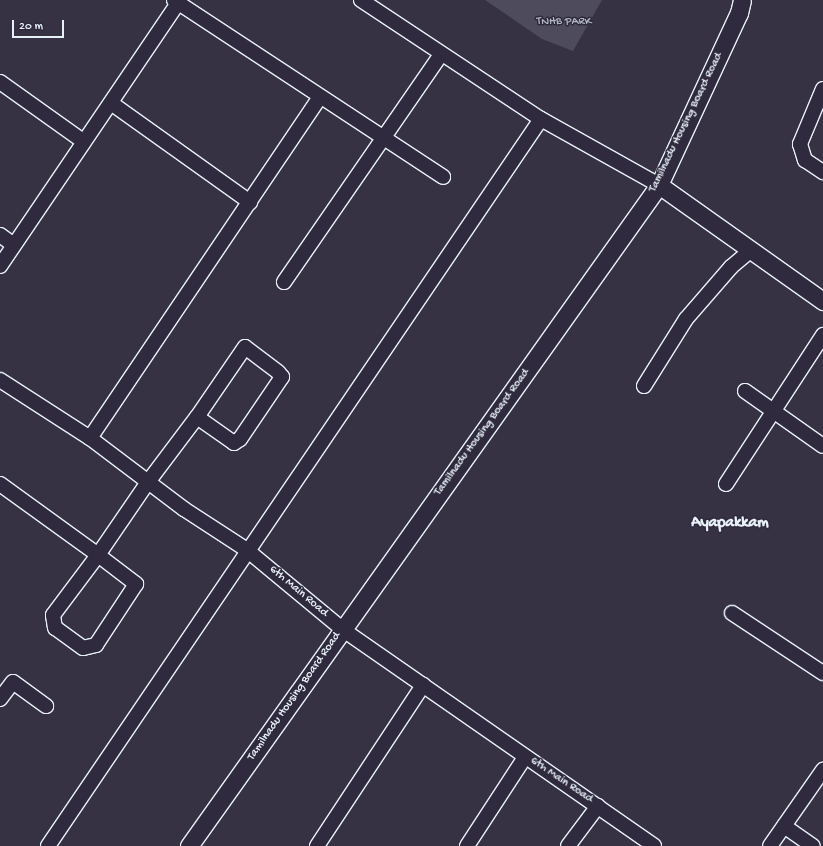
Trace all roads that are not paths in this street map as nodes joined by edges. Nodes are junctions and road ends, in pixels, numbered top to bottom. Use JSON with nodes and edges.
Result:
{"nodes":[{"id":1,"x":361,"y":0,"type":"edge"},
{"id":2,"x":742,"y":0,"type":"edge"},
{"id":3,"x":177,"y":1,"type":"edge"},
{"id":4,"x":441,"y":54,"type":"junction"},
{"id":5,"x":0,"y":82,"type":"edge"},
{"id":6,"x":823,"y":88,"type":"edge"},
{"id":7,"x":320,"y":97,"type":"junction"},
{"id":8,"x":111,"y":103,"type":"junction"},
{"id":9,"x":541,"y":119,"type":"junction"},
{"id":10,"x":383,"y":138,"type":"junction"},
{"id":11,"x":84,"y":142,"type":"junction"},
{"id":12,"x":823,"y":172,"type":"edge"},
{"id":13,"x":443,"y":177,"type":"dead end"},
{"id":14,"x":659,"y":185,"type":"junction"},
{"id":15,"x":250,"y":202,"type":"junction"},
{"id":16,"x":0,"y":235,"type":"edge"},
{"id":17,"x":14,"y":245,"type":"junction"},
{"id":18,"x":750,"y":251,"type":"junction"},
{"id":19,"x":0,"y":266,"type":"edge"},
{"id":20,"x":284,"y":282,"type":"dead end"},
{"id":21,"x":823,"y":301,"type":"edge"},
{"id":22,"x":823,"y":335,"type":"edge"},
{"id":23,"x":0,"y":380,"type":"edge"},
{"id":24,"x":644,"y":386,"type":"dead end"},
{"id":25,"x":744,"y":391,"type":"dead end"},
{"id":26,"x":773,"y":411,"type":"junction"},
{"id":27,"x":197,"y":417,"type":"junction"},
{"id":28,"x":90,"y":438,"type":"junction"},
{"id":29,"x":823,"y":446,"type":"edge"},
{"id":30,"x":148,"y":482,"type":"junction"},
{"id":31,"x":0,"y":484,"type":"edge"},
{"id":32,"x":726,"y":484,"type":"dead end"},
{"id":33,"x":247,"y":550,"type":"junction"},
{"id":34,"x":98,"y":554,"type":"junction"},
{"id":35,"x":732,"y":613,"type":"dead end"},
{"id":36,"x":342,"y":629,"type":"junction"},
{"id":37,"x":823,"y":673,"type":"edge"},
{"id":38,"x":423,"y":685,"type":"junction"},
{"id":39,"x":0,"y":699,"type":"edge"},
{"id":40,"x":46,"y":706,"type":"dead end"},
{"id":41,"x":525,"y":757,"type":"junction"},
{"id":42,"x":823,"y":770,"type":"edge"},
{"id":43,"x":598,"y":806,"type":"junction"},
{"id":44,"x":784,"y":826,"type":"junction"},
{"id":45,"x":48,"y":846,"type":"edge"},
{"id":46,"x":190,"y":846,"type":"edge"},
{"id":47,"x":317,"y":846,"type":"edge"},
{"id":48,"x":467,"y":846,"type":"edge"},
{"id":49,"x":568,"y":846,"type":"edge"},
{"id":50,"x":654,"y":846,"type":"edge"},
{"id":51,"x":770,"y":846,"type":"edge"},
{"id":52,"x":814,"y":846,"type":"edge"}],
"edges":[{"from":1,"to":4,"type":"street"},
{"from":2,"to":14,"type":"street","name":"Tamilnadu Housing Board Road"},
{"from":3,"to":7,"type":"street"},
{"from":3,"to":8,"type":"street"},
{"from":4,"to":9,"type":"street"},
{"from":4,"to":10,"type":"street"},
{"from":5,"to":11,"type":"street"},
{"from":6,"to":12,"type":"street"},
{"from":7,"to":10,"type":"street"},
{"from":7,"to":15,"type":"street"},
{"from":8,"to":11,"type":"street"},
{"from":8,"to":15,"type":"street"},
{"from":9,"to":14,"type":"street"},
{"from":9,"to":33,"type":"street"},
{"from":10,"to":13,"type":"street"},
{"from":10,"to":20,"type":"street"},
{"from":11,"to":17,"type":"street"},
{"from":14,"to":18,"type":"street"},
{"from":14,"to":36,"type":"street","name":"Tamilnadu Housing Board Road"},
{"from":15,"to":28,"type":"street"},
{"from":16,"to":17,"type":"street"},
{"from":17,"to":19,"type":"street"},
{"from":18,"to":21,"type":"street"},
{"from":18,"to":24,"type":"street"},
{"from":22,"to":26,"type":"street"},
{"from":23,"to":28,"type":"street","name":"6th Main Road"},
{"from":25,"to":26,"type":"street"},
{"from":26,"to":29,"type":"street"},
{"from":26,"to":32,"type":"street"},
{"from":27,"to":27,"type":"street"},
{"from":27,"to":30,"type":"street"},
{"from":28,"to":30,"type":"street","name":"6th Main Road"},
{"from":30,"to":33,"type":"street","name":"6th Main Road"},
{"from":30,"to":34,"type":"street"},
{"from":31,"to":34,"type":"street"},
{"from":33,"to":36,"type":"street","name":"6th Main Road"},
{"from":33,"to":45,"type":"street"},
{"from":34,"to":34,"type":"street"},
{"from":35,"to":37,"type":"street"},
{"from":36,"to":38,"type":"street","name":"6th Main Road"},
{"from":36,"to":46,"type":"street","name":"Tamilnadu Housing Board Road"},
{"from":38,"to":41,"type":"street","name":"6th Main Road"},
{"from":38,"to":47,"type":"street"},
{"from":39,"to":40,"type":"street"},
{"from":41,"to":43,"type":"street","name":"6th Main Road"},
{"from":41,"to":48,"type":"street"},
{"from":42,"to":44,"type":"street"},
{"from":43,"to":49,"type":"street"},
{"from":43,"to":50,"type":"street","name":"6th Main Road"},
{"from":44,"to":51,"type":"street"},
{"from":44,"to":52,"type":"street"}]}
